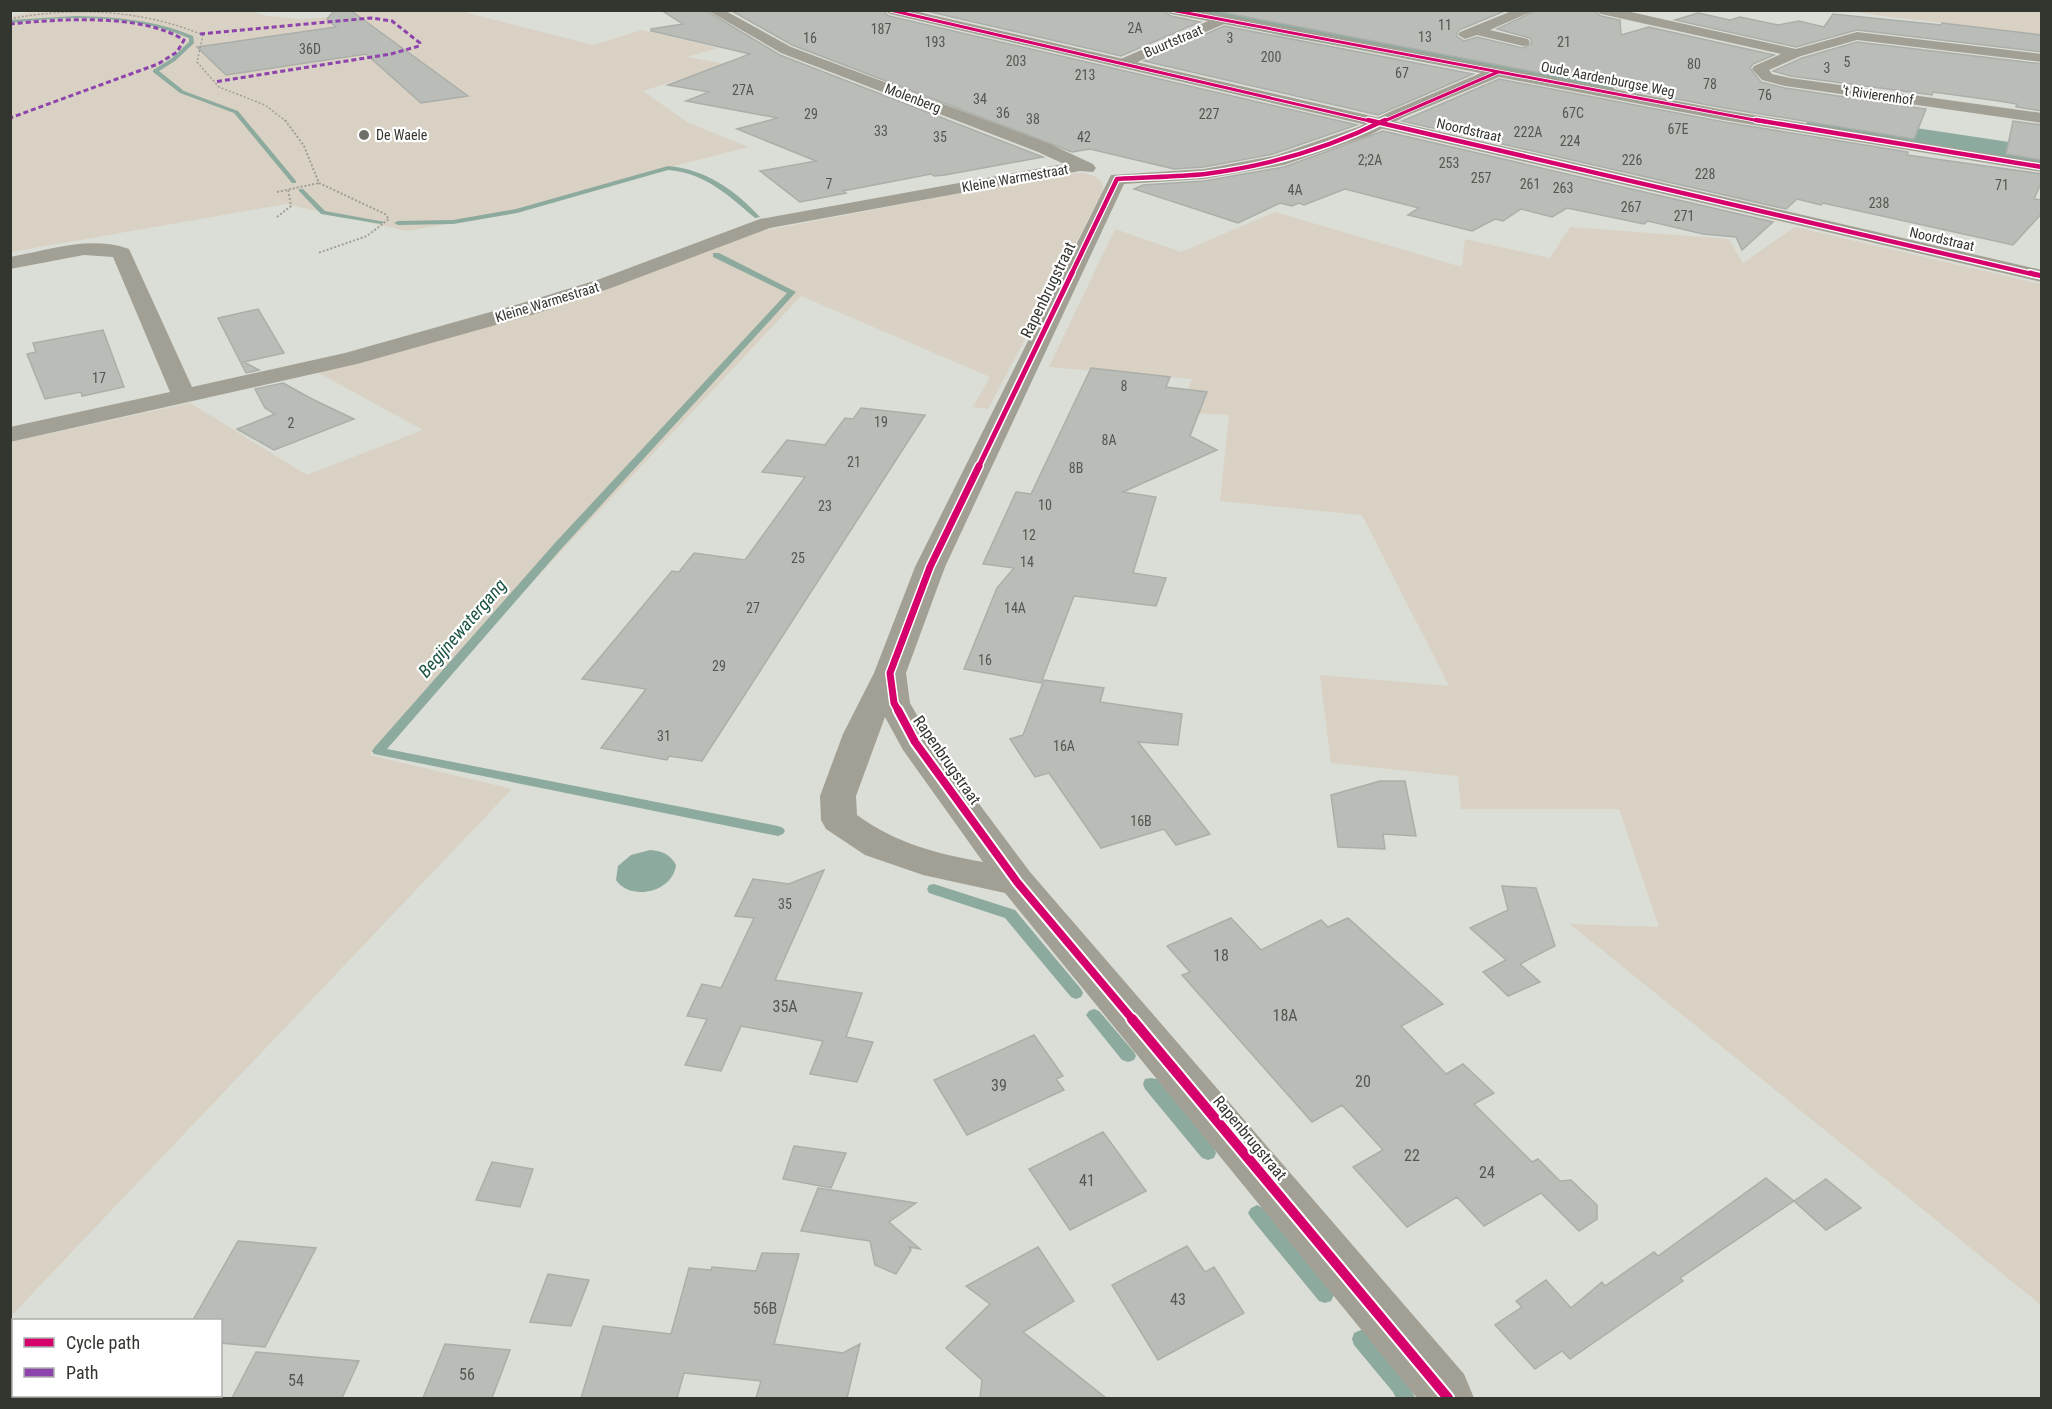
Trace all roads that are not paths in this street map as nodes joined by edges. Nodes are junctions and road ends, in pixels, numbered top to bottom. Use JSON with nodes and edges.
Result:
{"nodes":[{"id":1,"x":713,"y":10,"type":"edge"},
{"id":2,"x":890,"y":10,"type":"edge"},
{"id":3,"x":1171,"y":10,"type":"edge"},
{"id":4,"x":1259,"y":10,"type":"edge"},
{"id":5,"x":1529,"y":10,"type":"edge"},
{"id":6,"x":1601,"y":10,"type":"edge"},
{"id":7,"x":1226,"y":18,"type":"junction"},
{"id":8,"x":1523,"y":42,"type":"dead end"},
{"id":9,"x":1796,"y":53,"type":"junction"},
{"id":10,"x":2042,"y":58,"type":"edge"},
{"id":11,"x":1121,"y":64,"type":"junction"},
{"id":12,"x":1498,"y":72,"type":"junction"},
{"id":13,"x":2042,"y":118,"type":"edge"},
{"id":14,"x":1378,"y":123,"type":"junction"},
{"id":15,"x":1081,"y":166,"type":"junction"},
{"id":16,"x":2042,"y":167,"type":"edge"},
{"id":17,"x":1117,"y":179,"type":"junction"},
{"id":18,"x":10,"y":263,"type":"edge"},
{"id":19,"x":2042,"y":276,"type":"edge"},
{"id":20,"x":184,"y":397,"type":"junction"},
{"id":21,"x":10,"y":435,"type":"edge"},
{"id":22,"x":892,"y":669,"type":"junction"},
{"id":23,"x":1017,"y":882,"type":"junction"},
{"id":24,"x":1448,"y":1398,"type":"edge"}],
"edges":[{"from":1,"to":15,"type":"street","name":"Molenberg"},
{"from":2,"to":11,"type":"street","name":"Noordstraat"},
{"from":3,"to":7,"type":"street","name":"Oude Aardenburgse Weg"},
{"from":4,"to":7,"type":"street","name":"Buurtstraat"},
{"from":5,"to":8,"type":"street"},
{"from":6,"to":9,"type":"street","name":"'t Rivierenhof"},
{"from":7,"to":11,"type":"street","name":"Buurtstraat"},
{"from":7,"to":12,"type":"street","name":"Oude Aardenburgse Weg"},
{"from":9,"to":10,"type":"street","name":"'t Rivierenhof"},
{"from":9,"to":13,"type":"street","name":"'t Rivierenhof"},
{"from":11,"to":14,"type":"street","name":"Noordstraat"},
{"from":12,"to":14,"type":"street"},
{"from":12,"to":16,"type":"street","name":"Oude Aardenburgse Weg"},
{"from":14,"to":17,"type":"street"},
{"from":14,"to":19,"type":"street","name":"Noordstraat"},
{"from":15,"to":17,"type":"street","name":"Molenberg"},
{"from":15,"to":20,"type":"street","name":"Kleine Warmestraat"},
{"from":17,"to":22,"type":"street","name":"Rapenbrugstraat"},
{"from":18,"to":20,"type":"street"},
{"from":20,"to":21,"type":"street","name":"Kleine Warmestraat"},
{"from":22,"to":23,"type":"street","name":"Rapenbrugstraat"},
{"from":22,"to":23,"type":"street"},
{"from":23,"to":24,"type":"street","name":"Rapenbrugstraat"}]}
